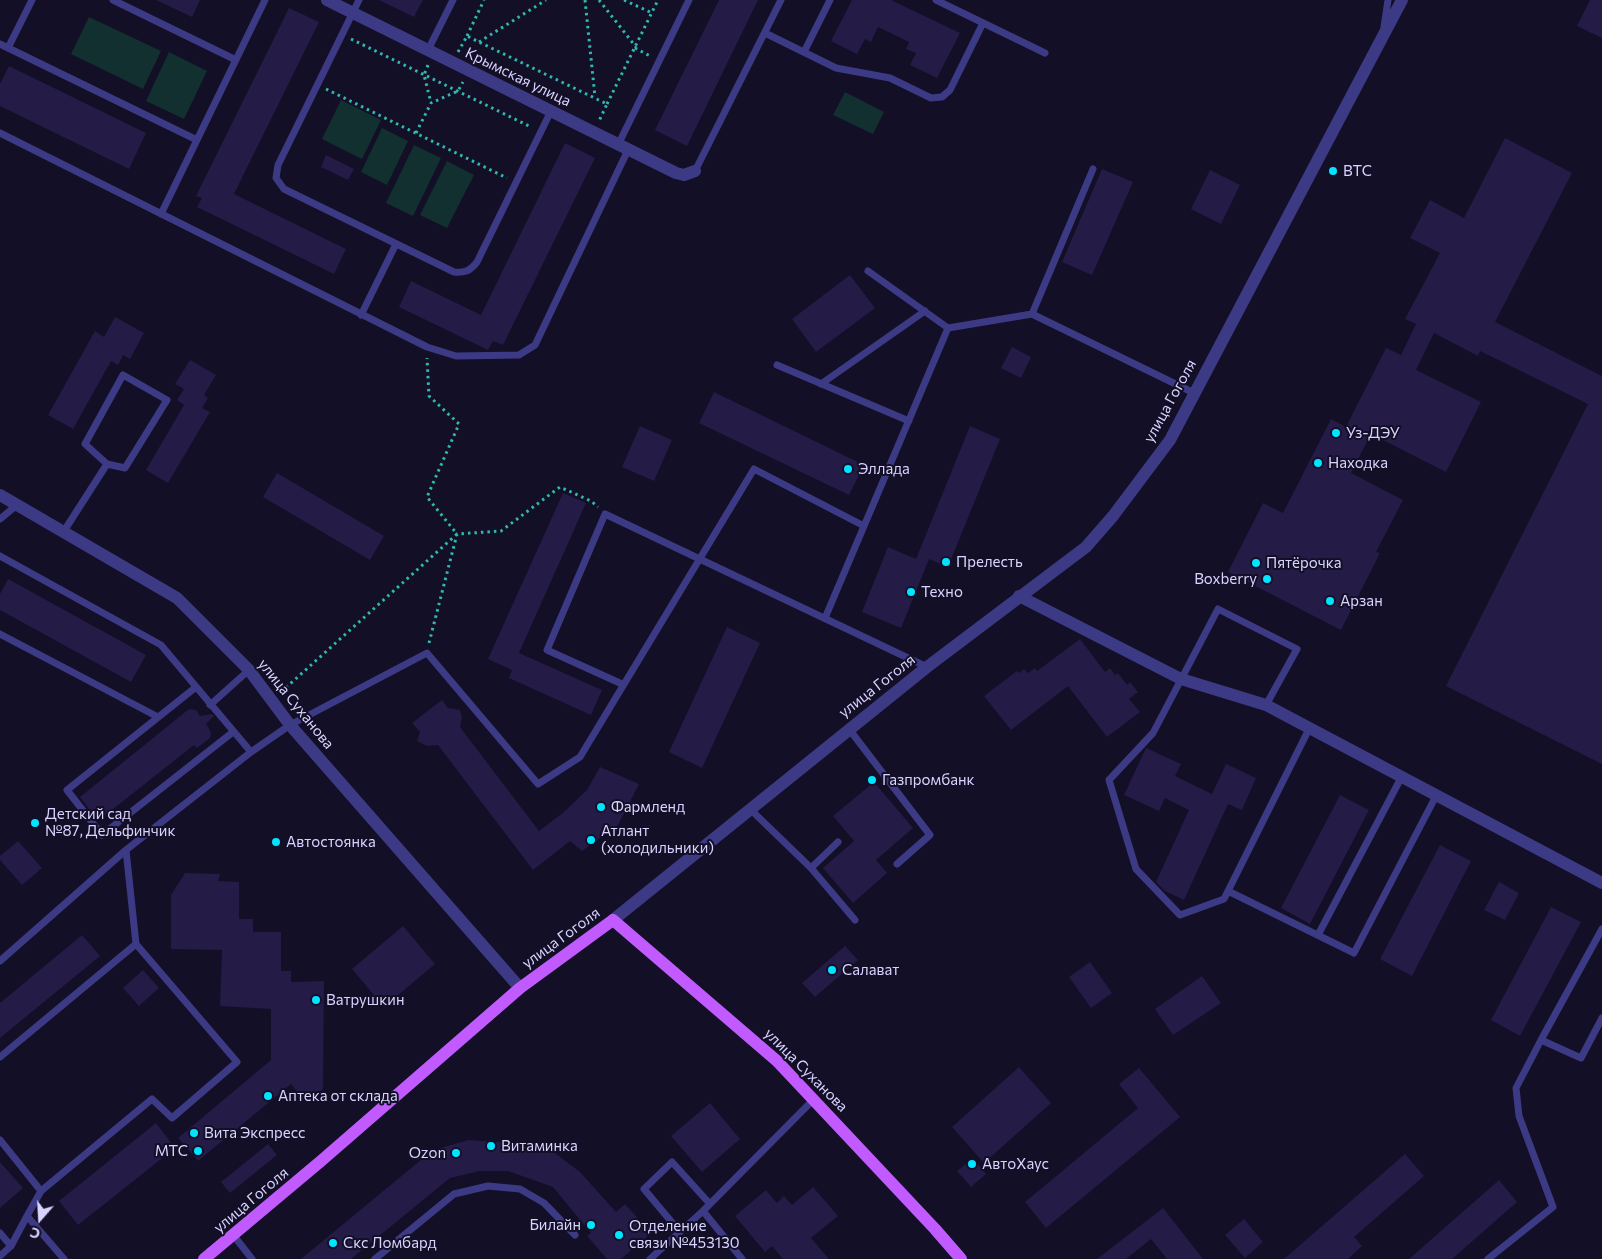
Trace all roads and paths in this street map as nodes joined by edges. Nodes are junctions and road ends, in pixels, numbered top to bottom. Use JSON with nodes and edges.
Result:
{"nodes":[{"id":1,"x":32,"y":0,"type":"edge"},
{"id":2,"x":113,"y":0,"type":"edge"},
{"id":3,"x":265,"y":0,"type":"edge"},
{"id":4,"x":327,"y":0,"type":"edge"},
{"id":5,"x":359,"y":0,"type":"edge"},
{"id":6,"x":453,"y":0,"type":"edge"},
{"id":7,"x":484,"y":0,"type":"edge"},
{"id":8,"x":546,"y":0,"type":"edge"},
{"id":9,"x":585,"y":0,"type":"edge"},
{"id":10,"x":599,"y":0,"type":"edge"},
{"id":11,"x":624,"y":0,"type":"edge"},
{"id":12,"x":658,"y":0,"type":"edge"},
{"id":13,"x":689,"y":0,"type":"edge"},
{"id":14,"x":781,"y":0,"type":"edge"},
{"id":15,"x":830,"y":0,"type":"edge"},
{"id":16,"x":936,"y":0,"type":"edge"},
{"id":17,"x":1388,"y":0,"type":"edge"},
{"id":18,"x":1402,"y":0,"type":"edge"},
{"id":19,"x":353,"y":13,"type":"junction"},
{"id":20,"x":652,"y":13,"type":"junction"},
{"id":21,"x":983,"y":23,"type":"junction"},
{"id":22,"x":765,"y":33,"type":"junction"},
{"id":23,"x":342,"y":34,"type":"junction"},
{"id":24,"x":467,"y":36,"type":"junction"},
{"id":25,"x":1383,"y":36,"type":"junction"},
{"id":26,"x":479,"y":42,"type":"junction"},
{"id":27,"x":0,"y":44,"type":"edge"},
{"id":28,"x":635,"y":47,"type":"junction"},
{"id":29,"x":8,"y":48,"type":"junction"},
{"id":30,"x":431,"y":52,"type":"junction"},
{"id":31,"x":804,"y":52,"type":"junction"},
{"id":32,"x":1045,"y":53,"type":"dead end"},
{"id":33,"x":236,"y":60,"type":"junction"},
{"id":34,"x":660,"y":61,"type":"junction"},
{"id":35,"x":453,"y":63,"type":"junction"},
{"id":36,"x":468,"y":70,"type":"junction"},
{"id":37,"x":424,"y":74,"type":"junction"},
{"id":38,"x":318,"y":85,"type":"junction"},
{"id":39,"x":458,"y":91,"type":"junction"},
{"id":40,"x":595,"y":98,"type":"junction"},
{"id":41,"x":431,"y":102,"type":"junction"},
{"id":42,"x":607,"y":104,"type":"junction"},
{"id":43,"x":551,"y":111,"type":"junction"},
{"id":44,"x":541,"y":132,"type":"junction"},
{"id":45,"x":594,"y":132,"type":"junction"},
{"id":46,"x":0,"y":133,"type":"edge"},
{"id":47,"x":416,"y":133,"type":"junction"},
{"id":48,"x":197,"y":140,"type":"junction"},
{"id":49,"x":623,"y":147,"type":"junction"},
{"id":50,"x":1093,"y":169,"type":"dead end"},
{"id":51,"x":695,"y":171,"type":"joint"},
{"id":52,"x":516,"y":182,"type":"junction"},
{"id":53,"x":161,"y":214,"type":"junction"},
{"id":54,"x":396,"y":244,"type":"junction"},
{"id":55,"x":868,"y":271,"type":"dead end"},
{"id":56,"x":925,"y":311,"type":"junction"},
{"id":57,"x":362,"y":314,"type":"junction"},
{"id":58,"x":1032,"y":314,"type":"junction"},
{"id":59,"x":948,"y":328,"type":"junction"},
{"id":60,"x":427,"y":347,"type":"junction"},
{"id":61,"x":777,"y":365,"type":"dead end"},
{"id":62,"x":821,"y":384,"type":"junction"},
{"id":63,"x":1194,"y":393,"type":"junction"},
{"id":64,"x":909,"y":421,"type":"junction"},
{"id":65,"x":107,"y":464,"type":"junction"},
{"id":66,"x":0,"y":495,"type":"edge"},
{"id":67,"x":16,"y":505,"type":"junction"},
{"id":68,"x":605,"y":514,"type":"junction"},
{"id":69,"x":0,"y":519,"type":"edge"},
{"id":70,"x":864,"y":526,"type":"junction"},
{"id":71,"x":64,"y":531,"type":"junction"},
{"id":72,"x":457,"y":534,"type":"junction"},
{"id":73,"x":0,"y":556,"type":"edge"},
{"id":74,"x":700,"y":559,"type":"junction"},
{"id":75,"x":1019,"y":596,"type":"junction"},
{"id":76,"x":825,"y":618,"type":"junction"},
{"id":77,"x":0,"y":634,"type":"edge"},
{"id":78,"x":427,"y":653,"type":"junction"},
{"id":79,"x":928,"y":667,"type":"junction"},
{"id":80,"x":249,"y":670,"type":"junction"},
{"id":81,"x":1181,"y":679,"type":"junction"},
{"id":82,"x":622,"y":684,"type":"junction"},
{"id":83,"x":196,"y":687,"type":"junction"},
{"id":84,"x":271,"y":700,"type":"junction"},
{"id":85,"x":210,"y":705,"type":"junction"},
{"id":86,"x":1266,"y":705,"type":"junction"},
{"id":87,"x":158,"y":717,"type":"junction"},
{"id":88,"x":290,"y":725,"type":"junction"},
{"id":89,"x":849,"y":729,"type":"junction"},
{"id":90,"x":1310,"y":729,"type":"junction"},
{"id":91,"x":233,"y":732,"type":"junction"},
{"id":92,"x":250,"y":752,"type":"junction"},
{"id":93,"x":1401,"y":778,"type":"junction"},
{"id":94,"x":1436,"y":796,"type":"junction"},
{"id":95,"x":750,"y":809,"type":"junction"},
{"id":96,"x":838,"y":842,"type":"dead end"},
{"id":97,"x":126,"y":850,"type":"junction"},
{"id":98,"x":897,"y":864,"type":"dead end"},
{"id":99,"x":811,"y":868,"type":"junction"},
{"id":100,"x":1602,"y":884,"type":"edge"},
{"id":101,"x":1228,"y":891,"type":"junction"},
{"id":102,"x":613,"y":920,"type":"junction"},
{"id":103,"x":855,"y":920,"type":"dead end"},
{"id":104,"x":1602,"y":929,"type":"edge"},
{"id":105,"x":1318,"y":935,"type":"junction"},
{"id":106,"x":136,"y":944,"type":"junction"},
{"id":107,"x":0,"y":961,"type":"edge"},
{"id":108,"x":520,"y":988,"type":"junction"},
{"id":109,"x":1602,"y":1018,"type":"edge"},
{"id":110,"x":1541,"y":1040,"type":"junction"},
{"id":111,"x":0,"y":1057,"type":"edge"},
{"id":112,"x":814,"y":1099,"type":"junction"},
{"id":113,"x":0,"y":1140,"type":"edge"},
{"id":114,"x":41,"y":1191,"type":"junction"},
{"id":115,"x":710,"y":1204,"type":"junction"},
{"id":116,"x":703,"y":1211,"type":"junction"},
{"id":117,"x":27,"y":1216,"type":"junction"},
{"id":118,"x":680,"y":1232,"type":"junction"},
{"id":119,"x":0,"y":1233,"type":"edge"},
{"id":120,"x":575,"y":1235,"type":"dead end"},
{"id":121,"x":234,"y":1236,"type":"junction"},
{"id":122,"x":11,"y":1246,"type":"junction"},
{"id":123,"x":0,"y":1256,"type":"edge"},
{"id":124,"x":64,"y":1259,"type":"edge"},
{"id":125,"x":204,"y":1259,"type":"edge"},
{"id":126,"x":252,"y":1259,"type":"edge"},
{"id":127,"x":375,"y":1259,"type":"edge"},
{"id":128,"x":650,"y":1259,"type":"edge"},
{"id":129,"x":742,"y":1259,"type":"edge"},
{"id":130,"x":961,"y":1259,"type":"edge"},
{"id":131,"x":1488,"y":1259,"type":"edge"}],
"edges":[{"from":1,"to":29,"type":"lane"},
{"from":2,"to":33,"type":"lane"},
{"from":3,"to":33,"type":"lane"},
{"from":4,"to":19,"type":"street","name":"Крымская улица"},
{"from":5,"to":19,"type":"lane"},
{"from":6,"to":30,"type":"lane"},
{"from":7,"to":24,"type":"path"},
{"from":8,"to":26,"type":"path"},
{"from":9,"to":40,"type":"path"},
{"from":10,"to":28,"type":"path"},
{"from":11,"to":20,"type":"path"},
{"from":12,"to":20,"type":"path"},
{"from":13,"to":34,"type":"lane"},
{"from":14,"to":22,"type":"lane"},
{"from":15,"to":31,"type":"lane"},
{"from":16,"to":21,"type":"lane"},
{"from":17,"to":25,"type":"lane"},
{"from":18,"to":25,"type":"street","name":"улица Гоголя"},
{"from":19,"to":23,"type":"lane"},
{"from":19,"to":30,"type":"street","name":"Крымская улица"},
{"from":20,"to":28,"type":"path"},
{"from":21,"to":31,"type":"lane"},
{"from":21,"to":32,"type":"lane"},
{"from":22,"to":31,"type":"lane"},
{"from":22,"to":51,"type":"lane"},
{"from":23,"to":37,"type":"path"},
{"from":23,"to":38,"type":"lane"},
{"from":24,"to":26,"type":"path"},
{"from":24,"to":35,"type":"path"},
{"from":25,"to":63,"type":"street","name":"улица Гоголя"},
{"from":26,"to":40,"type":"path"},
{"from":27,"to":29,"type":"lane"},
{"from":28,"to":34,"type":"path"},
{"from":28,"to":42,"type":"path"},
{"from":29,"to":48,"type":"lane"},
{"from":30,"to":35,"type":"street","name":"Крымская улица"},
{"from":30,"to":37,"type":"path"},
{"from":33,"to":48,"type":"lane"},
{"from":34,"to":49,"type":"lane"},
{"from":35,"to":36,"type":"street","name":"Крымская улица"},
{"from":36,"to":39,"type":"path"},
{"from":36,"to":43,"type":"street","name":"Крымская улица"},
{"from":37,"to":39,"type":"path"},
{"from":37,"to":41,"type":"path"},
{"from":38,"to":47,"type":"path"},
{"from":38,"to":54,"type":"lane"},
{"from":39,"to":41,"type":"path"},
{"from":39,"to":44,"type":"path"},
{"from":40,"to":42,"type":"path"},
{"from":41,"to":47,"type":"path"},
{"from":42,"to":45,"type":"path"},
{"from":43,"to":44,"type":"lane"},
{"from":43,"to":45,"type":"street","name":"Крымская улица"},
{"from":44,"to":52,"type":"lane"},
{"from":45,"to":49,"type":"street","name":"Крымская улица"},
{"from":46,"to":53,"type":"lane"},
{"from":47,"to":52,"type":"path"},
{"from":48,"to":53,"type":"lane"},
{"from":49,"to":51,"type":"street","name":"Крымская улица"},
{"from":49,"to":60,"type":"lane"},
{"from":50,"to":58,"type":"lane"},
{"from":52,"to":54,"type":"lane"},
{"from":53,"to":57,"type":"lane"},
{"from":54,"to":57,"type":"lane"},
{"from":55,"to":56,"type":"lane"},
{"from":56,"to":59,"type":"lane"},
{"from":56,"to":62,"type":"lane"},
{"from":57,"to":60,"type":"lane"},
{"from":58,"to":59,"type":"lane"},
{"from":58,"to":63,"type":"lane"},
{"from":59,"to":64,"type":"lane"},
{"from":60,"to":72,"type":"path"},
{"from":61,"to":62,"type":"lane"},
{"from":62,"to":64,"type":"lane"},
{"from":63,"to":75,"type":"street","name":"улица Гоголя"},
{"from":64,"to":70,"type":"lane"},
{"from":65,"to":65,"type":"lane"},
{"from":65,"to":71,"type":"lane"},
{"from":66,"to":67,"type":"street","name":"улица Суханова"},
{"from":67,"to":69,"type":"lane"},
{"from":67,"to":71,"type":"street","name":"улица Суханова"},
{"from":68,"to":72,"type":"path"},
{"from":68,"to":74,"type":"lane"},
{"from":68,"to":82,"type":"lane"},
{"from":70,"to":74,"type":"lane"},
{"from":70,"to":76,"type":"lane"},
{"from":71,"to":80,"type":"street","name":"улица Суханова"},
{"from":72,"to":78,"type":"path"},
{"from":72,"to":84,"type":"path"},
{"from":73,"to":83,"type":"lane"},
{"from":74,"to":76,"type":"lane"},
{"from":74,"to":82,"type":"lane"},
{"from":75,"to":79,"type":"street","name":"улица Гоголя"},
{"from":75,"to":81,"type":"street"},
{"from":76,"to":79,"type":"lane"},
{"from":77,"to":87,"type":"lane"},
{"from":78,"to":82,"type":"lane"},
{"from":78,"to":88,"type":"lane"},
{"from":79,"to":89,"type":"street","name":"улица Гоголя"},
{"from":80,"to":84,"type":"street","name":"улица Суханова"},
{"from":80,"to":85,"type":"lane"},
{"from":81,"to":86,"type":"street"},
{"from":81,"to":86,"type":"lane"},
{"from":81,"to":101,"type":"lane"},
{"from":83,"to":85,"type":"lane"},
{"from":83,"to":87,"type":"lane"},
{"from":84,"to":88,"type":"street","name":"улица Суханова"},
{"from":85,"to":91,"type":"lane"},
{"from":86,"to":90,"type":"street"},
{"from":87,"to":91,"type":"lane"},
{"from":88,"to":92,"type":"lane"},
{"from":88,"to":108,"type":"street","name":"улица Суханова"},
{"from":89,"to":95,"type":"street","name":"улица Гоголя"},
{"from":89,"to":98,"type":"lane"},
{"from":90,"to":93,"type":"street"},
{"from":90,"to":101,"type":"lane"},
{"from":91,"to":92,"type":"lane"},
{"from":92,"to":97,"type":"lane"},
{"from":93,"to":94,"type":"street"},
{"from":93,"to":105,"type":"lane"},
{"from":94,"to":100,"type":"street"},
{"from":94,"to":105,"type":"lane"},
{"from":95,"to":99,"type":"lane"},
{"from":95,"to":102,"type":"street","name":"улица Гоголя"},
{"from":96,"to":99,"type":"lane"},
{"from":97,"to":106,"type":"lane"},
{"from":97,"to":107,"type":"lane"},
{"from":99,"to":103,"type":"lane"},
{"from":101,"to":105,"type":"lane"},
{"from":102,"to":108,"type":"main road","name":"улица Гоголя"},
{"from":102,"to":112,"type":"main road","name":"улица Суханова"},
{"from":104,"to":110,"type":"lane"},
{"from":106,"to":111,"type":"lane"},
{"from":106,"to":114,"type":"lane"},
{"from":108,"to":121,"type":"main road","name":"улица Гоголя"},
{"from":109,"to":110,"type":"lane"},
{"from":110,"to":131,"type":"lane"},
{"from":112,"to":115,"type":"lane"},
{"from":112,"to":130,"type":"main road","name":"улица Суханова"},
{"from":113,"to":114,"type":"lane"},
{"from":114,"to":117,"type":"lane"},
{"from":115,"to":116,"type":"lane"},
{"from":115,"to":118,"type":"lane"},
{"from":116,"to":118,"type":"lane"},
{"from":116,"to":129,"type":"lane"},
{"from":117,"to":122,"type":"lane"},
{"from":117,"to":124,"type":"lane"},
{"from":118,"to":128,"type":"lane"},
{"from":119,"to":122,"type":"lane"},
{"from":120,"to":127,"type":"lane"},
{"from":121,"to":125,"type":"main road","name":"улица Гоголя"},
{"from":121,"to":126,"type":"lane"},
{"from":122,"to":123,"type":"lane"}]}
